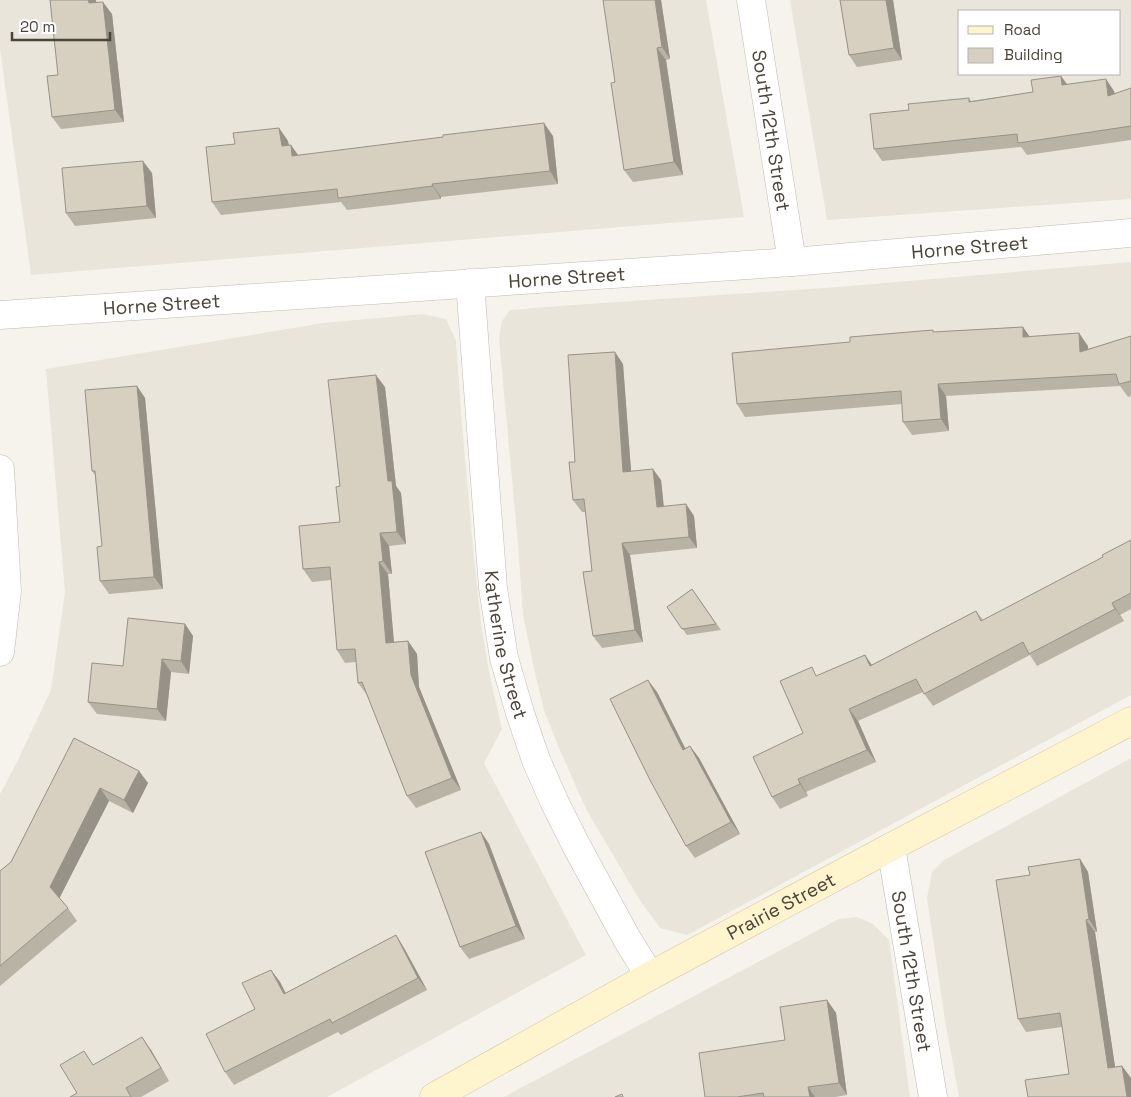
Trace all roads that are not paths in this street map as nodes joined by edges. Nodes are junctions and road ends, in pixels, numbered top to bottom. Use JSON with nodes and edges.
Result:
{"nodes":[{"id":1,"x":750,"y":0,"type":"edge"},
{"id":2,"x":1131,"y":233,"type":"edge"},
{"id":3,"x":792,"y":262,"type":"junction"},
{"id":4,"x":470,"y":283,"type":"junction"},
{"id":5,"x":0,"y":315,"type":"edge"},
{"id":6,"x":0,"y":469,"type":"edge"},
{"id":7,"x":0,"y":652,"type":"edge"},
{"id":8,"x":1131,"y":721,"type":"edge"},
{"id":9,"x":891,"y":846,"type":"junction"},
{"id":10,"x":650,"y":976,"type":"junction"},
{"id":11,"x":434,"y":1097,"type":"edge"},
{"id":12,"x":933,"y":1097,"type":"edge"}],
"edges":[{"from":1,"to":3,"type":"street","name":"South 12th Street"},
{"from":2,"to":3,"type":"street","name":"Horne Street"},
{"from":3,"to":4,"type":"street","name":"Horne Street"},
{"from":4,"to":5,"type":"street","name":"Horne Street"},
{"from":4,"to":10,"type":"street","name":"Katherine Street"},
{"from":6,"to":7,"type":"street"},
{"from":8,"to":9,"type":"street","name":"Prairie Street"},
{"from":9,"to":10,"type":"street","name":"Prairie Street"},
{"from":9,"to":12,"type":"street","name":"South 12th Street"},
{"from":10,"to":11,"type":"street","name":"Prairie Street"}]}
